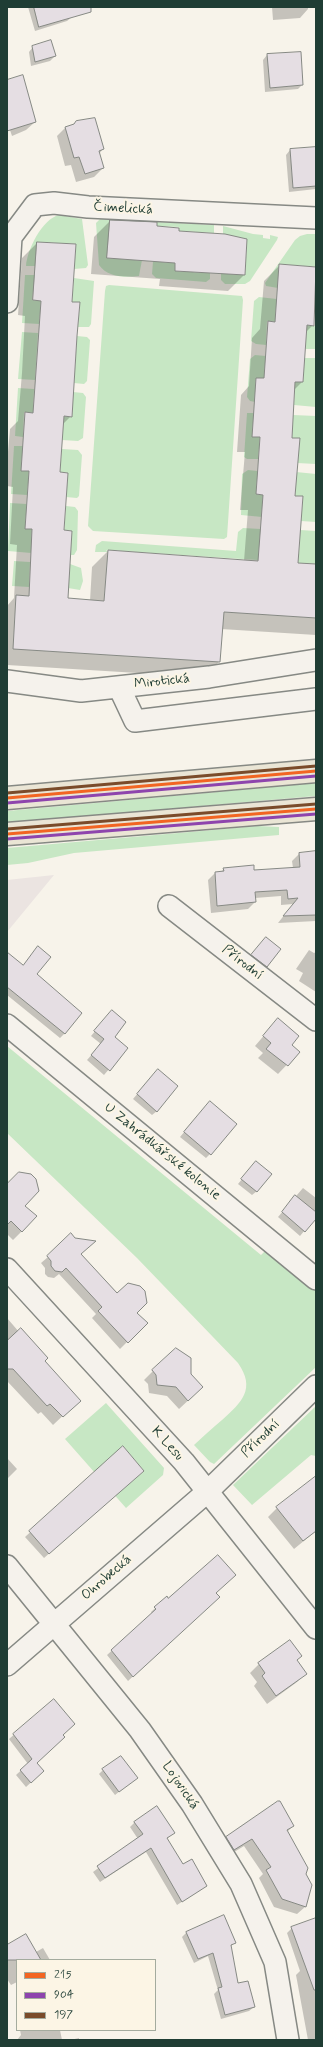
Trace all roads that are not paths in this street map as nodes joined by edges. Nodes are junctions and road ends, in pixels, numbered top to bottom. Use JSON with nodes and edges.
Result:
{"nodes":[{"id":1,"x":316,"y":218,"type":"edge"},
{"id":2,"x":7,"y":302,"type":"edge"},
{"id":3,"x":316,"y":660,"type":"edge"},
{"id":4,"x":7,"y":681,"type":"edge"},
{"id":5,"x":119,"y":687,"type":"junction"},
{"id":6,"x":316,"y":699,"type":"edge"},
{"id":7,"x":316,"y":771,"type":"edge"},
{"id":8,"x":7,"y":798,"type":"edge"},
{"id":9,"x":316,"y":809,"type":"edge"},
{"id":10,"x":7,"y":834,"type":"edge"},
{"id":11,"x":169,"y":906,"type":"dead end"},
{"id":12,"x":316,"y":1020,"type":"edge"},
{"id":13,"x":7,"y":1025,"type":"edge"},
{"id":14,"x":7,"y":1269,"type":"edge"},
{"id":15,"x":316,"y":1279,"type":"edge"},
{"id":16,"x":316,"y":1386,"type":"edge"},
{"id":17,"x":207,"y":1492,"type":"junction"},
{"id":18,"x":7,"y":1566,"type":"edge"},
{"id":19,"x":55,"y":1624,"type":"junction"},
{"id":20,"x":316,"y":1628,"type":"edge"},
{"id":21,"x":7,"y":1665,"type":"edge"},
{"id":22,"x":288,"y":2040,"type":"edge"}],
"edges":[{"from":1,"to":2,"type":"street","name":"Čimelická"},
{"from":3,"to":5,"type":"street","name":"Mirotická"},
{"from":4,"to":5,"type":"street","name":"Mirotická"},
{"from":5,"to":6,"type":"street"},
{"from":7,"to":8,"type":"main road"},
{"from":9,"to":10,"type":"main road"},
{"from":11,"to":12,"type":"street","name":"Přírodní"},
{"from":13,"to":15,"type":"street","name":"U Zahrádkářské kolonie"},
{"from":14,"to":17,"type":"street","name":"K Lesu"},
{"from":16,"to":17,"type":"street","name":"Přírodní"},
{"from":17,"to":19,"type":"street","name":"Ohrobecká"},
{"from":17,"to":20,"type":"street","name":"K Lesu"},
{"from":18,"to":19,"type":"street","name":"Lojovická"},
{"from":19,"to":21,"type":"street","name":"Ohrobecká"},
{"from":19,"to":22,"type":"street","name":"Lojovická"}]}
